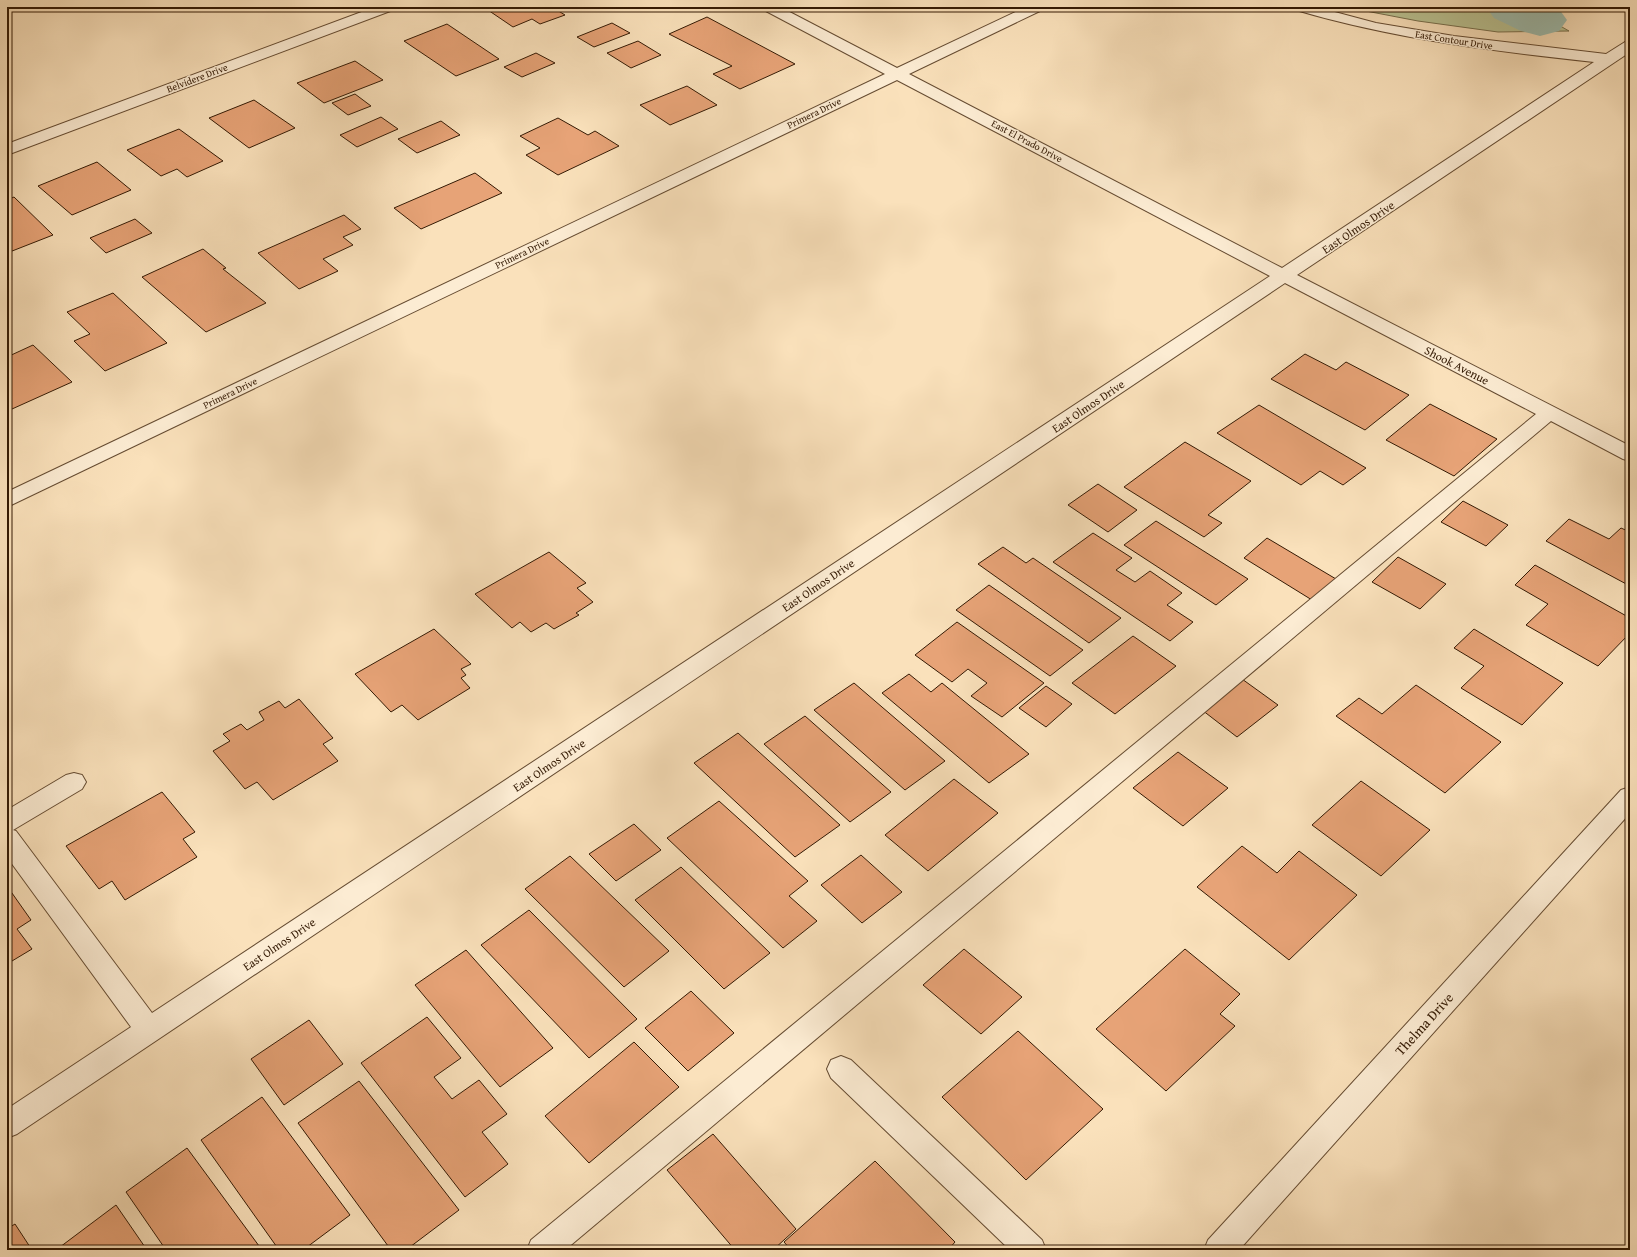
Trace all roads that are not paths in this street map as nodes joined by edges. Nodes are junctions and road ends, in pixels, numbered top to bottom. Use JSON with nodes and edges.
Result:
{"nodes":[{"id":1,"x":388,"y":7,"type":"edge"},
{"id":2,"x":769,"y":7,"type":"edge"},
{"id":3,"x":1037,"y":7,"type":"edge"},
{"id":4,"x":1301,"y":7,"type":"edge"},
{"id":5,"x":1630,"y":45,"type":"edge"},
{"id":6,"x":1610,"y":59,"type":"junction"},
{"id":7,"x":897,"y":73,"type":"junction"},
{"id":8,"x":7,"y":150,"type":"edge"},
{"id":9,"x":1284,"y":276,"type":"junction"},
{"id":10,"x":1550,"y":412,"type":"junction"},
{"id":11,"x":1630,"y":454,"type":"edge"},
{"id":12,"x":7,"y":500,"type":"edge"},
{"id":13,"x":74,"y":782,"type":"dead end"},
{"id":14,"x":1630,"y":798,"type":"edge"},
{"id":15,"x":7,"y":822,"type":"edge"},
{"id":16,"x":7,"y":838,"type":"edge"},
{"id":17,"x":150,"y":1030,"type":"junction"},
{"id":18,"x":841,"y":1069,"type":"dead end"},
{"id":19,"x":7,"y":1125,"type":"edge"},
{"id":20,"x":542,"y":1250,"type":"edge"},
{"id":21,"x":1031,"y":1250,"type":"edge"},
{"id":22,"x":1218,"y":1250,"type":"edge"}],
"edges":[{"from":1,"to":8,"type":"street","name":"Belvidere Drive"},
{"from":2,"to":7,"type":"street","name":"East El Prado Drive"},
{"from":3,"to":7,"type":"street","name":"Primera Drive"},
{"from":4,"to":6,"type":"street","name":"East Contour Drive"},
{"from":5,"to":6,"type":"street","name":"East Olmos Drive"},
{"from":6,"to":9,"type":"street","name":"East Olmos Drive"},
{"from":7,"to":9,"type":"street","name":"East El Prado Drive"},
{"from":7,"to":12,"type":"street","name":"Primera Drive"},
{"from":9,"to":10,"type":"street","name":"Shook Avenue"},
{"from":9,"to":17,"type":"street","name":"East Olmos Drive"},
{"from":10,"to":11,"type":"street","name":"Shook Avenue"},
{"from":10,"to":20,"type":"street"},
{"from":13,"to":15,"type":"street"},
{"from":14,"to":22,"type":"street","name":"Thelma Drive"},
{"from":16,"to":17,"type":"street"},
{"from":17,"to":19,"type":"street","name":"East Olmos Drive"},
{"from":18,"to":21,"type":"street"}]}
